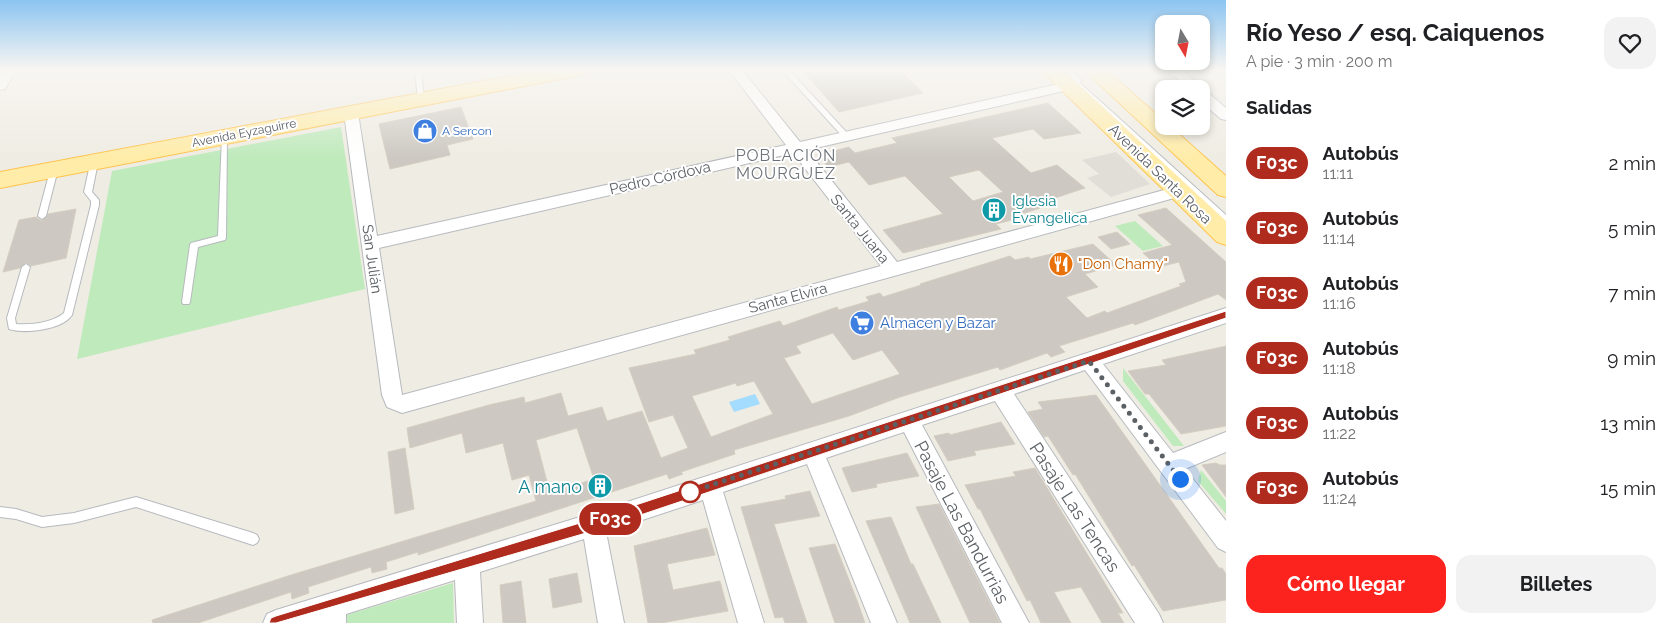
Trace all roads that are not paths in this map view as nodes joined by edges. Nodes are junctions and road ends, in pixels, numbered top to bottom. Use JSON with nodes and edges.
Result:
{"nodes":[{"id":1,"x":426,"y":99,"type":"edge"},
{"id":2,"x":757,"y":99,"type":"edge"},
{"id":3,"x":812,"y":99,"type":"edge"},
{"id":4,"x":981,"y":99,"type":"edge"},
{"id":5,"x":1089,"y":99,"type":"edge"},
{"id":6,"x":1092,"y":99,"type":"edge"},
{"id":7,"x":1093,"y":99,"type":"edge"},
{"id":8,"x":1126,"y":99,"type":"edge"},
{"id":9,"x":421,"y":100,"type":"joint"},
{"id":10,"x":1210,"y":102,"type":"edge"},
{"id":11,"x":351,"y":113,"type":"junction"},
{"id":12,"x":1226,"y":116,"type":"edge"},
{"id":13,"x":846,"y":136,"type":"junction"},
{"id":14,"x":224,"y":137,"type":"junction"},
{"id":15,"x":795,"y":148,"type":"junction"},
{"id":16,"x":94,"y":162,"type":"junction"},
{"id":17,"x":54,"y":169,"type":"junction"},
{"id":18,"x":0,"y":180,"type":"edge"},
{"id":19,"x":1226,"y":189,"type":"edge"},
{"id":20,"x":1179,"y":191,"type":"junction"},
{"id":21,"x":1226,"y":213,"type":"edge"},
{"id":22,"x":42,"y":216,"type":"dead end"},
{"id":23,"x":1226,"y":220,"type":"edge"},
{"id":24,"x":1226,"y":236,"type":"edge"},
{"id":25,"x":370,"y":244,"type":"junction"},
{"id":26,"x":26,"y":267,"type":"dead end"},
{"id":27,"x":893,"y":269,"type":"junction"},
{"id":28,"x":186,"y":302,"type":"dead end"},
{"id":29,"x":1226,"y":315,"type":"edge"},
{"id":30,"x":1089,"y":361,"type":"junction"},
{"id":31,"x":1000,"y":391,"type":"junction"},
{"id":32,"x":397,"y":403,"type":"joint"},
{"id":33,"x":909,"y":421,"type":"junction"},
{"id":34,"x":1226,"y":442,"type":"edge"},
{"id":35,"x":813,"y":452,"type":"junction"},
{"id":36,"x":1168,"y":465,"type":"junction"},
{"id":37,"x":710,"y":486,"type":"junction"},
{"id":38,"x":0,"y":512,"type":"edge"},
{"id":39,"x":593,"y":525,"type":"junction"},
{"id":40,"x":253,"y":539,"type":"dead end"},
{"id":41,"x":1226,"y":540,"type":"edge"},
{"id":42,"x":467,"y":564,"type":"junction"},
{"id":43,"x":333,"y":614,"type":"edge"},
{"id":44,"x":276,"y":623,"type":"edge"},
{"id":45,"x":470,"y":623,"type":"edge"},
{"id":46,"x":611,"y":623,"type":"edge"},
{"id":47,"x":751,"y":623,"type":"edge"},
{"id":48,"x":884,"y":623,"type":"edge"},
{"id":49,"x":1016,"y":623,"type":"edge"},
{"id":50,"x":1150,"y":623,"type":"edge"}],
"edges":[{"from":1,"to":9,"type":"main road","name":"Avenida Eyzaguirre"},
{"from":2,"to":15,"type":"street","name":"Santa Juana"},
{"from":3,"to":13,"type":"lane"},
{"from":4,"to":13,"type":"street","name":"Pedro Córdova"},
{"from":5,"to":20,"type":"main road","name":"Avenida Santa Rosa"},
{"from":6,"to":23,"type":"lane"},
{"from":7,"to":21,"type":"lane"},
{"from":8,"to":19,"type":"main road","name":"Avenida Santa Rosa"},
{"from":9,"to":11,"type":"main road","name":"Avenida Eyzaguirre"},
{"from":10,"to":12,"type":"street"},
{"from":11,"to":14,"type":"main road","name":"Avenida Eyzaguirre"},
{"from":11,"to":25,"type":"street","name":"San Julián"},
{"from":13,"to":15,"type":"street","name":"Pedro Córdova"},
{"from":14,"to":16,"type":"main road","name":"Avenida Eyzaguirre"},
{"from":14,"to":28,"type":"lane"},
{"from":15,"to":25,"type":"street","name":"Pedro Córdova"},
{"from":15,"to":27,"type":"street","name":"Santa Juana"},
{"from":16,"to":17,"type":"main road","name":"Avenida Eyzaguirre"},
{"from":16,"to":26,"type":"lane"},
{"from":17,"to":18,"type":"main road","name":"Avenida Eyzaguirre"},
{"from":17,"to":22,"type":"lane"},
{"from":20,"to":24,"type":"main road","name":"Avenida Santa Rosa"},
{"from":20,"to":27,"type":"street","name":"Santa Elvira"},
{"from":25,"to":32,"type":"street","name":"San Julián"},
{"from":27,"to":32,"type":"street","name":"Santa Elvira"},
{"from":29,"to":30,"type":"street"},
{"from":30,"to":31,"type":"street"},
{"from":30,"to":36,"type":"street"},
{"from":31,"to":33,"type":"street"},
{"from":31,"to":50,"type":"street","name":"Pasaje Las Tencas"},
{"from":33,"to":35,"type":"street"},
{"from":33,"to":49,"type":"street","name":"Pasaje Las Bandurrias"},
{"from":34,"to":36,"type":"street"},
{"from":35,"to":37,"type":"street"},
{"from":35,"to":48,"type":"street"},
{"from":36,"to":41,"type":"street"},
{"from":37,"to":39,"type":"street"},
{"from":37,"to":47,"type":"street"},
{"from":38,"to":40,"type":"lane"},
{"from":39,"to":42,"type":"street"},
{"from":39,"to":46,"type":"street"},
{"from":42,"to":43,"type":"street"},
{"from":42,"to":45,"type":"street"},
{"from":43,"to":44,"type":"street"}]}
